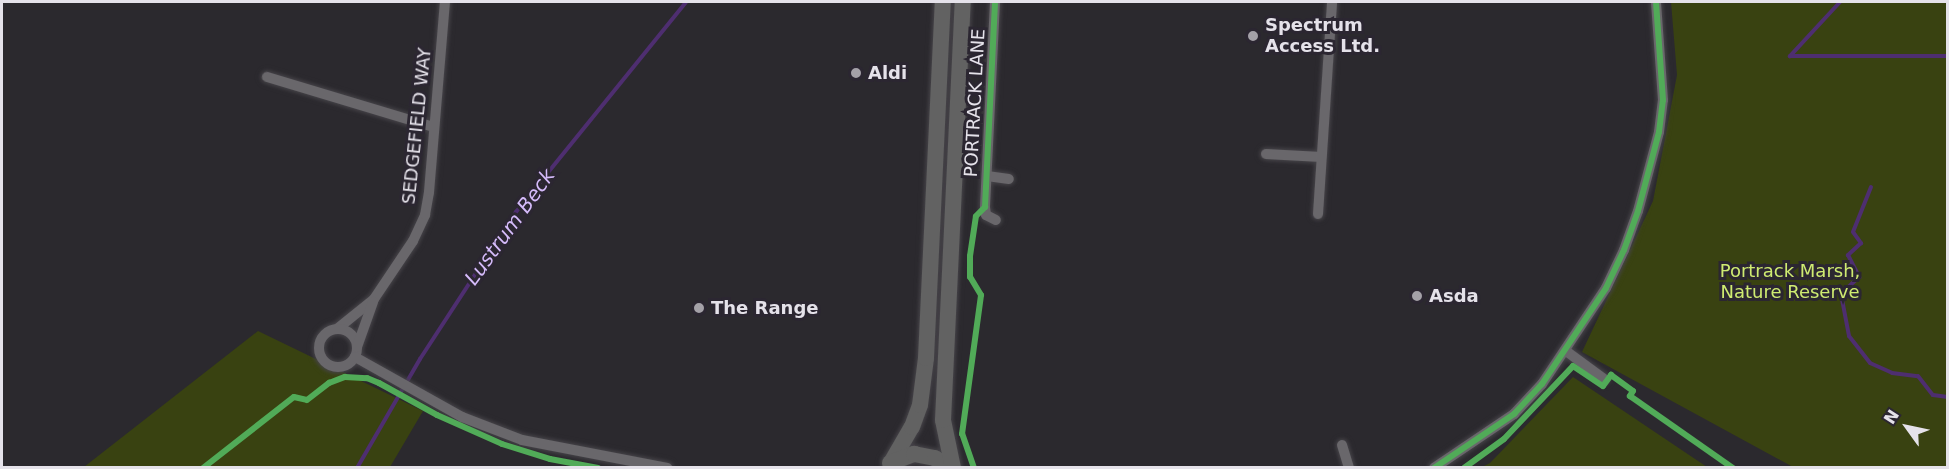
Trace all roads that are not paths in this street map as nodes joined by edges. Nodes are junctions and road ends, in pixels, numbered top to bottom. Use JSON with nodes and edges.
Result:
{"nodes":[{"id":1,"x":445,"y":2,"type":"edge"},
{"id":2,"x":943,"y":2,"type":"edge"},
{"id":3,"x":963,"y":2,"type":"edge"},
{"id":4,"x":995,"y":2,"type":"edge"},
{"id":5,"x":1332,"y":2,"type":"edge"},
{"id":6,"x":1656,"y":2,"type":"edge"},
{"id":7,"x":267,"y":77,"type":"dead end"},
{"id":8,"x":434,"y":127,"type":"junction"},
{"id":9,"x":1266,"y":154,"type":"dead end"},
{"id":10,"x":1321,"y":157,"type":"junction"},
{"id":11,"x":987,"y":176,"type":"junction"},
{"id":12,"x":1010,"y":179,"type":"dead end"},
{"id":13,"x":1318,"y":214,"type":"dead end"},
{"id":14,"x":996,"y":220,"type":"dead end"},
{"id":15,"x":374,"y":299,"type":"junction"},
{"id":16,"x":337,"y":329,"type":"junction"},
{"id":17,"x":1566,"y":351,"type":"junction"},
{"id":18,"x":356,"y":352,"type":"junction"},
{"id":19,"x":1604,"y":379,"type":"dead end"},
{"id":20,"x":1342,"y":444,"type":"dead end"},
{"id":21,"x":886,"y":466,"type":"edge"},
{"id":22,"x":667,"y":468,"type":"edge"},
{"id":23,"x":951,"y":468,"type":"edge"},
{"id":24,"x":1349,"y":468,"type":"edge"},
{"id":25,"x":1434,"y":468,"type":"edge"}],
"edges":[{"from":1,"to":8,"type":"street","name":"SEDGEFIELD WAY"},
{"from":2,"to":21,"type":"main road","name":"PORTRACK LANE"},
{"from":3,"to":23,"type":"main road","name":"PORTRACK LANE"},
{"from":4,"to":11,"type":"street","name":"PORTRACK LANE"},
{"from":5,"to":10,"type":"street"},
{"from":6,"to":17,"type":"street"},
{"from":7,"to":8,"type":"street"},
{"from":8,"to":15,"type":"street","name":"SEDGEFIELD WAY"},
{"from":9,"to":10,"type":"street"},
{"from":10,"to":13,"type":"street"},
{"from":11,"to":12,"type":"street","name":"PORTRACK LANE"},
{"from":11,"to":14,"type":"street","name":"PORTRACK LANE"},
{"from":15,"to":16,"type":"street","name":"SEDGEFIELD WAY"},
{"from":15,"to":18,"type":"street"},
{"from":16,"to":18,"type":"street"},
{"from":16,"to":18,"type":"street"},
{"from":17,"to":19,"type":"street"},
{"from":17,"to":25,"type":"street"},
{"from":18,"to":22,"type":"street"},
{"from":20,"to":24,"type":"street"},
{"from":21,"to":23,"type":"main road","name":"PORTRACK LANE"}]}
